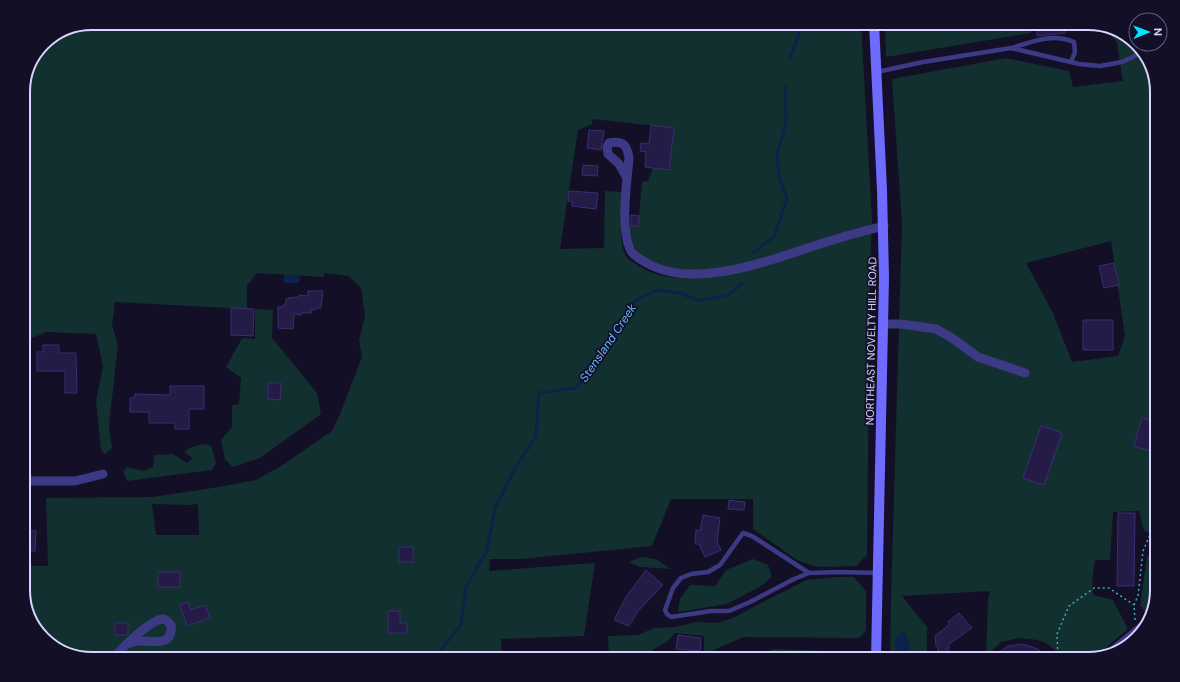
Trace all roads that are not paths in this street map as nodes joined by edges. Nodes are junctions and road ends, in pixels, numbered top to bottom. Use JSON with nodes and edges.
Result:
{"nodes":[{"id":1,"x":874,"y":30,"type":"edge"},
{"id":2,"x":1011,"y":48,"type":"junction"},
{"id":3,"x":1137,"y":54,"type":"edge"},
{"id":4,"x":1071,"y":62,"type":"junction"},
{"id":5,"x":877,"y":72,"type":"junction"},
{"id":6,"x":627,"y":178,"type":"dead end"},
{"id":7,"x":884,"y":226,"type":"junction"},
{"id":8,"x":884,"y":324,"type":"junction"},
{"id":9,"x":1026,"y":373,"type":"dead end"},
{"id":10,"x":103,"y":474,"type":"dead end"},
{"id":11,"x":30,"y":481,"type":"edge"},
{"id":12,"x":878,"y":572,"type":"junction"},
{"id":13,"x":809,"y":573,"type":"junction"},
{"id":14,"x":1136,"y":629,"type":"edge"},
{"id":15,"x":127,"y":644,"type":"dead end"},
{"id":16,"x":1116,"y":645,"type":"edge"},
{"id":17,"x":119,"y":652,"type":"edge"},
{"id":18,"x":876,"y":652,"type":"edge"}],
"edges":[{"from":1,"to":5,"type":"main road","name":"NORTHEAST NOVELTY HILL ROAD"},
{"from":2,"to":4,"type":"lane"},
{"from":2,"to":4,"type":"lane"},
{"from":2,"to":5,"type":"lane"},
{"from":3,"to":4,"type":"lane"},
{"from":5,"to":7,"type":"main road","name":"NORTHEAST NOVELTY HILL ROAD"},
{"from":6,"to":7,"type":"street"},
{"from":7,"to":8,"type":"main road","name":"NORTHEAST NOVELTY HILL ROAD"},
{"from":8,"to":9,"type":"street"},
{"from":8,"to":12,"type":"main road","name":"NORTHEAST NOVELTY HILL ROAD"},
{"from":10,"to":11,"type":"street"},
{"from":12,"to":13,"type":"lane"},
{"from":12,"to":18,"type":"main road","name":"NORTHEAST NOVELTY HILL ROAD"},
{"from":13,"to":13,"type":"lane"},
{"from":14,"to":16,"type":"lane"},
{"from":15,"to":17,"type":"street"}]}
